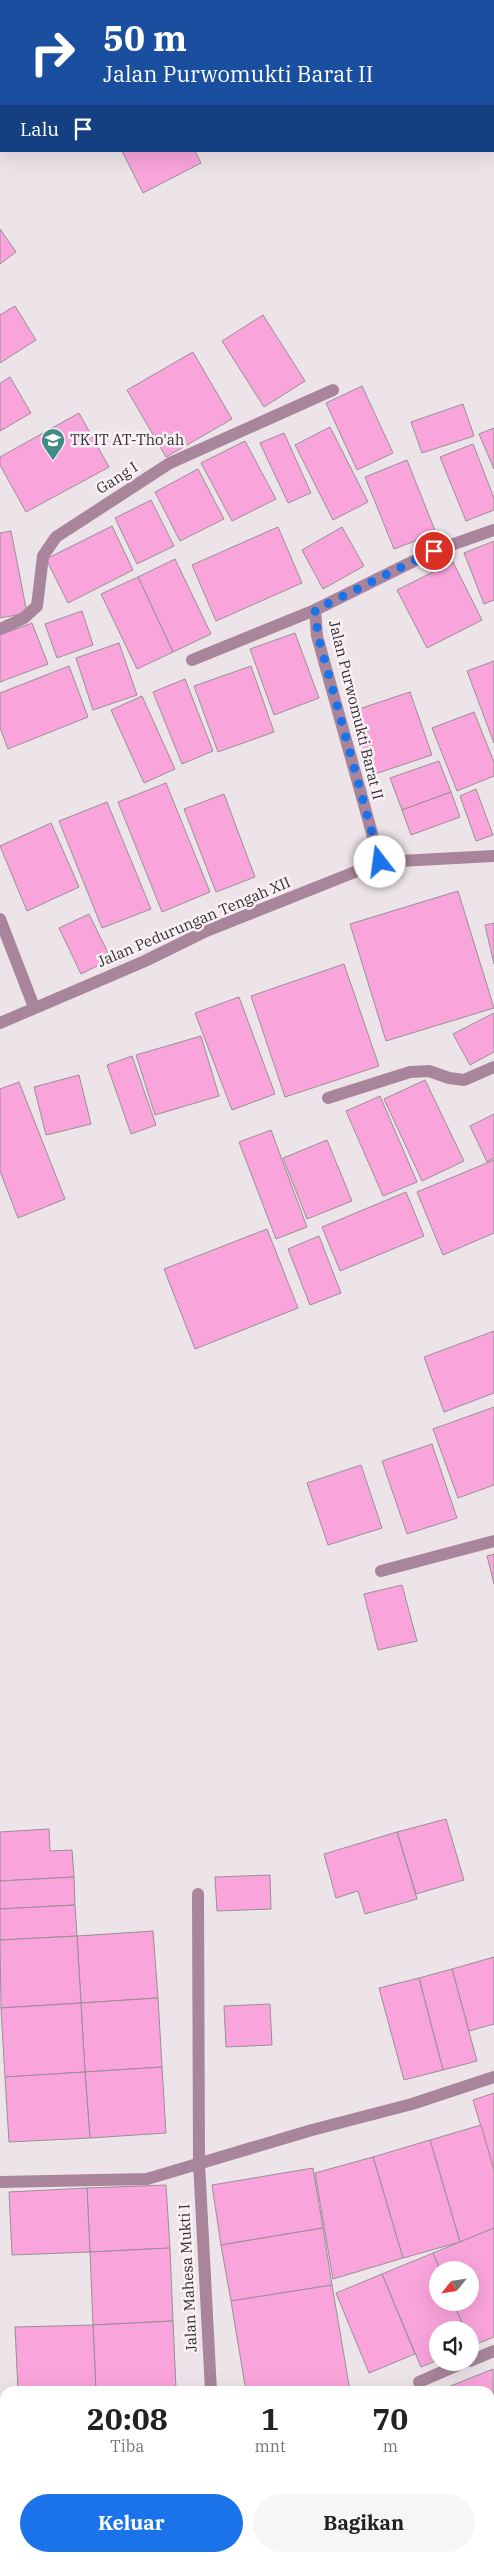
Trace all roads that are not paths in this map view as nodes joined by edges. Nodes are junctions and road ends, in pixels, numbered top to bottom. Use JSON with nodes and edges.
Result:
{"nodes":[{"id":1,"x":333,"y":390,"type":"dead end"},
{"id":2,"x":494,"y":530,"type":"edge"},
{"id":3,"x":315,"y":610,"type":"junction"},
{"id":4,"x":0,"y":629,"type":"edge"},
{"id":5,"x":192,"y":660,"type":"dead end"},
{"id":6,"x":494,"y":856,"type":"edge"},
{"id":7,"x":380,"y":862,"type":"junction"},
{"id":8,"x":0,"y":919,"type":"edge"},
{"id":9,"x":34,"y":1007,"type":"junction"},
{"id":10,"x":0,"y":1023,"type":"edge"},
{"id":11,"x":494,"y":1067,"type":"edge"},
{"id":12,"x":328,"y":1098,"type":"dead end"},
{"id":13,"x":494,"y":1541,"type":"edge"},
{"id":14,"x":381,"y":1571,"type":"dead end"},
{"id":15,"x":198,"y":1894,"type":"dead end"},
{"id":16,"x":494,"y":2077,"type":"edge"},
{"id":17,"x":199,"y":2163,"type":"junction"},
{"id":18,"x":0,"y":2182,"type":"edge"},
{"id":19,"x":494,"y":2351,"type":"edge"},
{"id":20,"x":479,"y":2357,"type":"edge"},
{"id":21,"x":444,"y":2371,"type":"edge"},
{"id":22,"x":419,"y":2382,"type":"dead end"},
{"id":23,"x":211,"y":2386,"type":"edge"}],
"edges":[{"from":1,"to":4,"type":"street","name":"Gang I"},
{"from":2,"to":3,"type":"street","name":"Jalan Purwomukti Barat II"},
{"from":3,"to":5,"type":"street"},
{"from":3,"to":7,"type":"street","name":"Jalan Purwomukti Barat II"},
{"from":6,"to":7,"type":"street","name":"Jalan Pedurungan Tengah XII"},
{"from":7,"to":9,"type":"street","name":"Jalan Pedurungan Tengah XII"},
{"from":8,"to":9,"type":"street"},
{"from":9,"to":10,"type":"street","name":"Jalan Pedurungan Tengah XII"},
{"from":11,"to":12,"type":"street"},
{"from":13,"to":14,"type":"street"},
{"from":15,"to":17,"type":"street","name":"Jalan Mahesa Mukti I"},
{"from":16,"to":17,"type":"street"},
{"from":17,"to":18,"type":"street"},
{"from":17,"to":23,"type":"street","name":"Jalan Mahesa Mukti I"},
{"from":19,"to":20,"type":"street"},
{"from":21,"to":22,"type":"street"}]}
